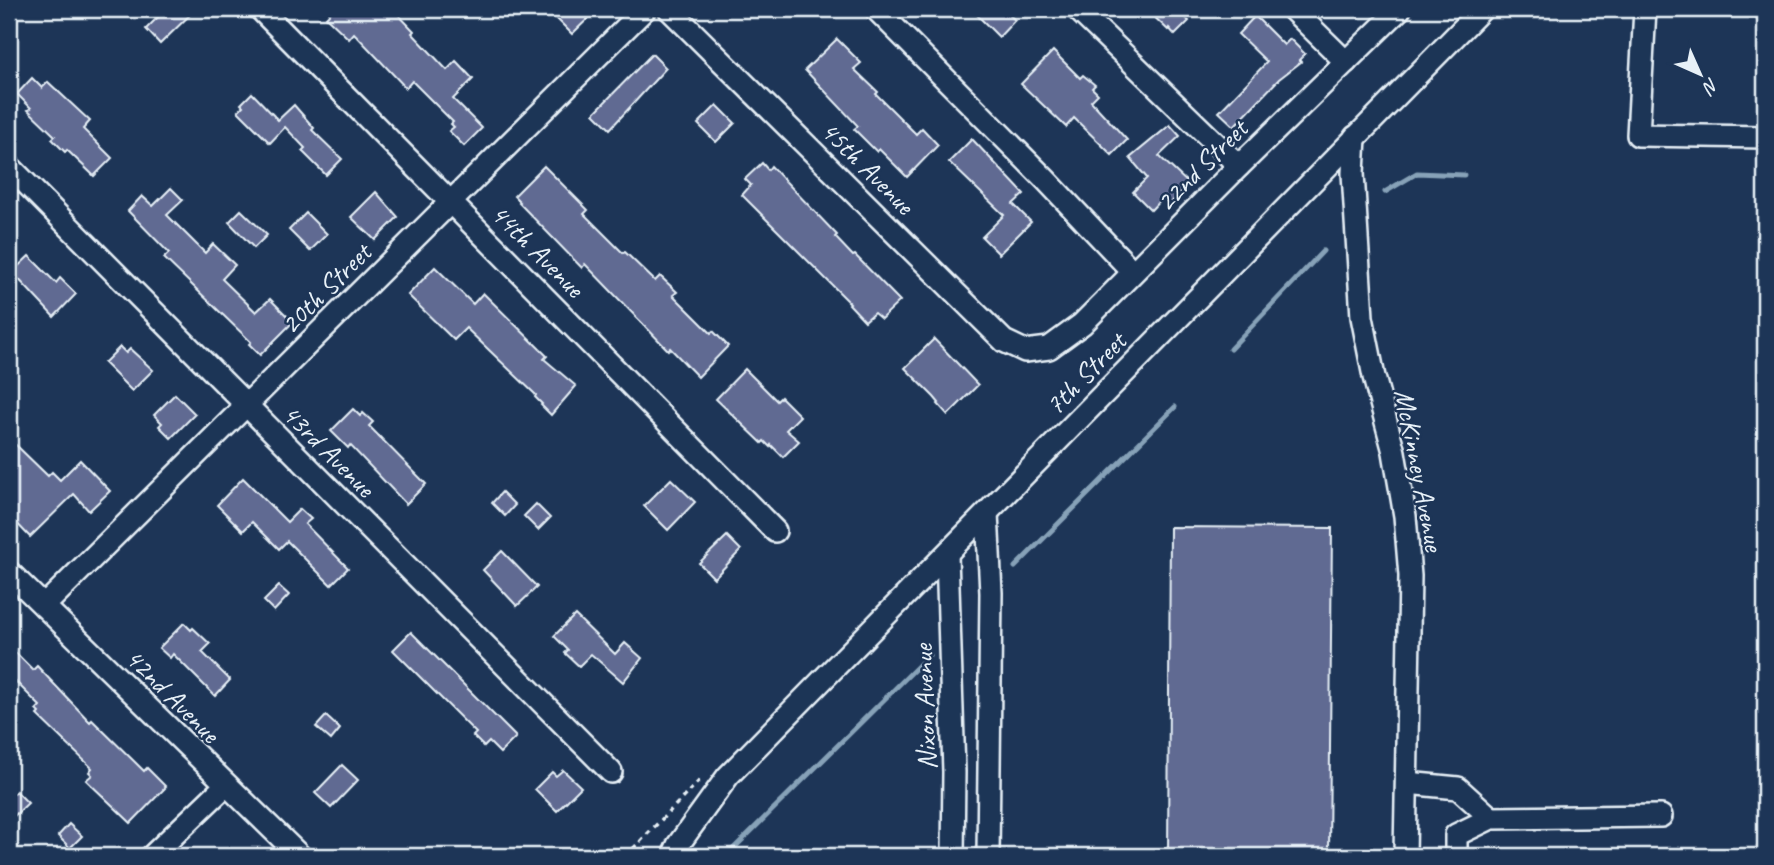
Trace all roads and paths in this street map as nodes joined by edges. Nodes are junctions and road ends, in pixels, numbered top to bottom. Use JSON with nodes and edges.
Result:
{"nodes":[{"id":1,"x":260,"y":9,"type":"edge"},
{"id":2,"x":645,"y":9,"type":"edge"},
{"id":3,"x":669,"y":9,"type":"edge"},
{"id":4,"x":876,"y":9,"type":"edge"},
{"id":5,"x":1077,"y":9,"type":"edge"},
{"id":6,"x":1292,"y":9,"type":"edge"},
{"id":7,"x":1400,"y":9,"type":"edge"},
{"id":8,"x":1482,"y":9,"type":"edge"},
{"id":9,"x":1645,"y":9,"type":"edge"},
{"id":10,"x":1346,"y":62,"type":"junction"},
{"id":11,"x":1354,"y":137,"type":"junction"},
{"id":12,"x":1765,"y":137,"type":"edge"},
{"id":13,"x":9,"y":166,"type":"edge"},
{"id":14,"x":1239,"y":166,"type":"junction"},
{"id":15,"x":451,"y":202,"type":"junction"},
{"id":16,"x":1133,"y":272,"type":"junction"},
{"id":17,"x":1035,"y":351,"type":"joint"},
{"id":18,"x":246,"y":407,"type":"junction"},
{"id":19,"x":987,"y":513,"type":"junction"},
{"id":20,"x":775,"y":531,"type":"dead end"},
{"id":21,"x":947,"y":555,"type":"junction"},
{"id":22,"x":9,"y":573,"type":"edge"},
{"id":23,"x":44,"y":606,"type":"junction"},
{"id":24,"x":611,"y":772,"type":"dead end"},
{"id":25,"x":1407,"y":783,"type":"junction"},
{"id":26,"x":226,"y":785,"type":"junction"},
{"id":27,"x":1661,"y":816,"type":"dead end"},
{"id":28,"x":1491,"y":818,"type":"junction"},
{"id":29,"x":152,"y":856,"type":"edge"},
{"id":30,"x":300,"y":856,"type":"edge"},
{"id":31,"x":673,"y":856,"type":"edge"},
{"id":32,"x":953,"y":856,"type":"edge"},
{"id":33,"x":988,"y":856,"type":"edge"},
{"id":34,"x":1405,"y":856,"type":"edge"},
{"id":35,"x":1456,"y":856,"type":"edge"}],
"edges":[{"from":1,"to":15,"type":"street","name":"44th Avenue"},
{"from":2,"to":15,"type":"street","name":"20th Street"},
{"from":3,"to":17,"type":"street","name":"45th Avenue"},
{"from":4,"to":16,"type":"street"},
{"from":5,"to":14,"type":"street"},
{"from":6,"to":10,"type":"street"},
{"from":7,"to":10,"type":"street","name":"22nd Street"},
{"from":8,"to":11,"type":"street","name":"7th Street"},
{"from":9,"to":12,"type":"street"},
{"from":10,"to":14,"type":"street","name":"22nd Street"},
{"from":11,"to":19,"type":"street","name":"7th Street"},
{"from":11,"to":25,"type":"street","name":"McKinney Avenue"},
{"from":13,"to":18,"type":"street","name":"43rd Avenue"},
{"from":14,"to":16,"type":"street","name":"22nd Street"},
{"from":15,"to":18,"type":"street","name":"20th Street"},
{"from":15,"to":20,"type":"street","name":"44th Avenue"},
{"from":16,"to":17,"type":"street","name":"22nd Street"},
{"from":18,"to":23,"type":"street","name":"20th Street"},
{"from":18,"to":24,"type":"street","name":"43rd Avenue"},
{"from":19,"to":21,"type":"street","name":"7th Street"},
{"from":19,"to":33,"type":"street"},
{"from":21,"to":31,"type":"street","name":"7th Street"},
{"from":21,"to":32,"type":"street","name":"Nixon Avenue"},
{"from":22,"to":23,"type":"street","name":"42nd Avenue"},
{"from":23,"to":26,"type":"street","name":"42nd Avenue"},
{"from":25,"to":28,"type":"street"},
{"from":25,"to":34,"type":"street","name":"McKinney Avenue"},
{"from":26,"to":29,"type":"street"},
{"from":26,"to":30,"type":"street","name":"42nd Avenue"},
{"from":27,"to":28,"type":"street"},
{"from":28,"to":35,"type":"street"}]}
